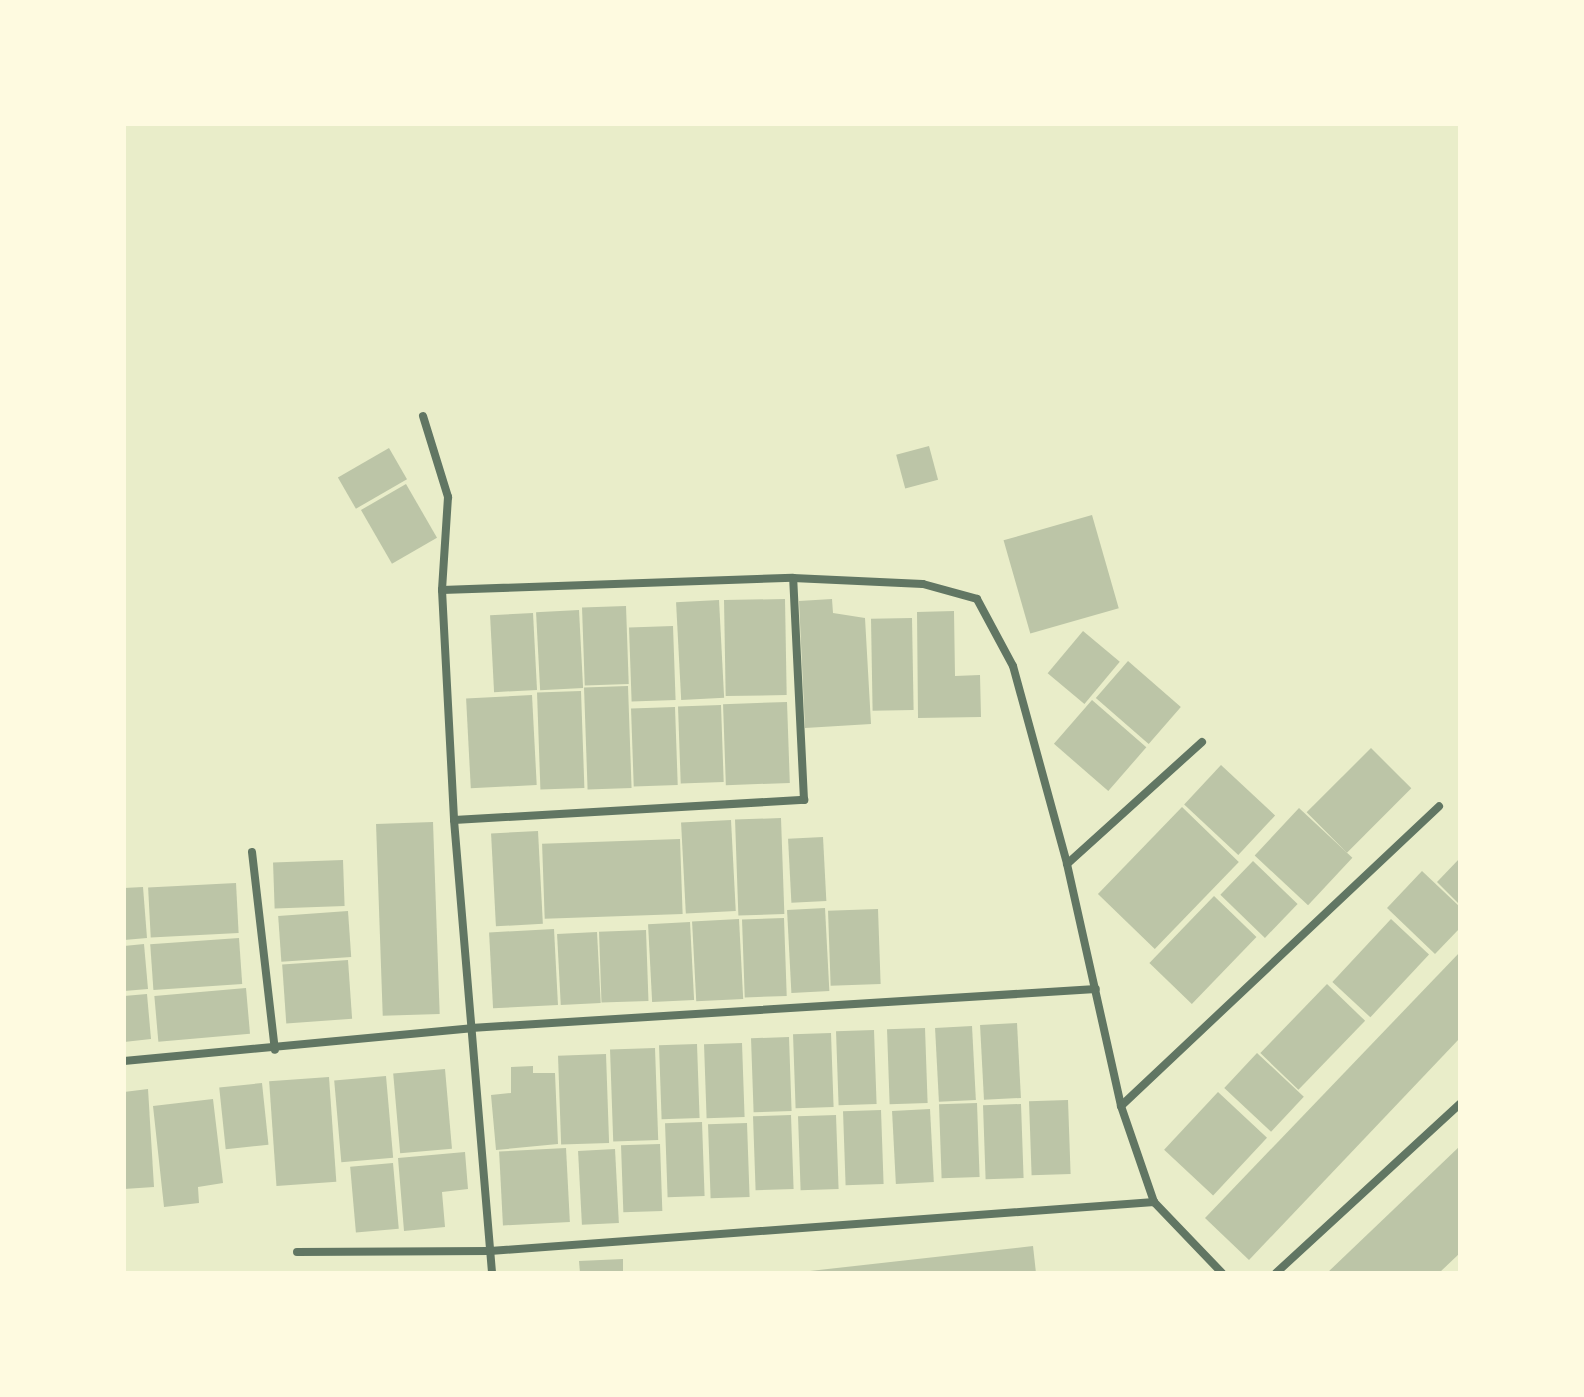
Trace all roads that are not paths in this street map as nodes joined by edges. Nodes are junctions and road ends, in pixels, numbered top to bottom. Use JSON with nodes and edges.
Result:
{"nodes":[{"id":1,"x":423,"y":416,"type":"dead end"},
{"id":2,"x":793,"y":578,"type":"junction"},
{"id":3,"x":442,"y":590,"type":"junction"},
{"id":4,"x":1202,"y":742,"type":"dead end"},
{"id":5,"x":1439,"y":806,"type":"dead end"},
{"id":6,"x":454,"y":820,"type":"junction"},
{"id":7,"x":252,"y":852,"type":"dead end"},
{"id":8,"x":1067,"y":864,"type":"junction"},
{"id":9,"x":1096,"y":989,"type":"junction"},
{"id":10,"x":471,"y":1028,"type":"junction"},
{"id":11,"x":275,"y":1050,"type":"junction"},
{"id":12,"x":124,"y":1061,"type":"edge"},
{"id":13,"x":1460,"y":1104,"type":"edge"},
{"id":14,"x":1121,"y":1106,"type":"junction"},
{"id":15,"x":1154,"y":1202,"type":"junction"},
{"id":16,"x":490,"y":1251,"type":"junction"},
{"id":17,"x":297,"y":1252,"type":"dead end"},
{"id":18,"x":492,"y":1273,"type":"edge"},
{"id":19,"x":1222,"y":1273,"type":"edge"},
{"id":20,"x":1276,"y":1273,"type":"edge"}],
"edges":[{"from":1,"to":3,"type":"street"},
{"from":2,"to":3,"type":"street"},
{"from":2,"to":6,"type":"street"},
{"from":2,"to":8,"type":"street"},
{"from":3,"to":6,"type":"street"},
{"from":4,"to":8,"type":"street"},
{"from":5,"to":14,"type":"street"},
{"from":6,"to":10,"type":"street"},
{"from":7,"to":11,"type":"street"},
{"from":8,"to":9,"type":"street"},
{"from":9,"to":10,"type":"street"},
{"from":9,"to":14,"type":"street"},
{"from":10,"to":11,"type":"street"},
{"from":10,"to":16,"type":"street"},
{"from":11,"to":12,"type":"street"},
{"from":13,"to":20,"type":"street"},
{"from":14,"to":15,"type":"street"},
{"from":15,"to":16,"type":"street"},
{"from":15,"to":19,"type":"street"},
{"from":16,"to":17,"type":"street"},
{"from":16,"to":18,"type":"street"}]}
